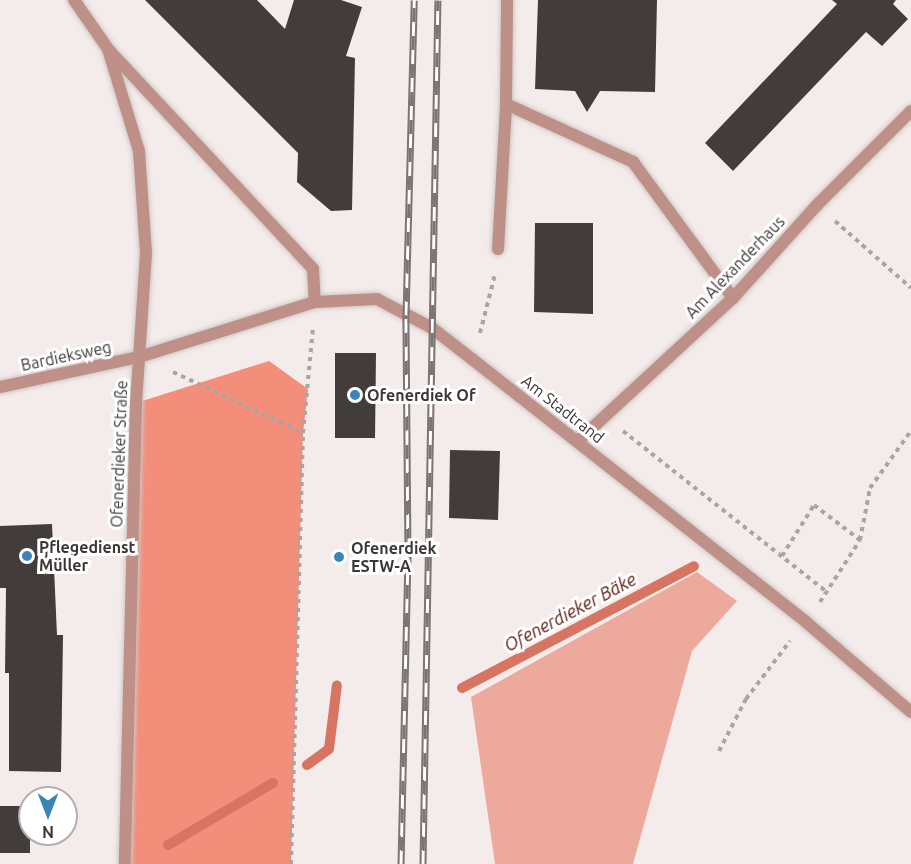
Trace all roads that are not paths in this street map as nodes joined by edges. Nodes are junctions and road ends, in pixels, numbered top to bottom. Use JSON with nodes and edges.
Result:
{"nodes":[{"id":1,"x":74,"y":0,"type":"edge"},
{"id":2,"x":507,"y":0,"type":"edge"},
{"id":3,"x":108,"y":49,"type":"junction"},
{"id":4,"x":506,"y":104,"type":"junction"},
{"id":5,"x":911,"y":111,"type":"edge"},
{"id":6,"x":498,"y":249,"type":"road end"},
{"id":7,"x":733,"y":298,"type":"junction"},
{"id":8,"x":315,"y":302,"type":"junction"},
{"id":9,"x":139,"y":357,"type":"junction"},
{"id":10,"x":0,"y":387,"type":"edge"},
{"id":11,"x":578,"y":441,"type":"junction"},
{"id":12,"x":911,"y":712,"type":"edge"},
{"id":13,"x":125,"y":864,"type":"edge"}],
"edges":[{"from":1,"to":3,"type":"street"},
{"from":2,"to":4,"type":"street"},
{"from":3,"to":8,"type":"street"},
{"from":3,"to":9,"type":"street","name":"Ofenerdieker Straße"},
{"from":4,"to":6,"type":"street"},
{"from":4,"to":7,"type":"street"},
{"from":5,"to":7,"type":"street","name":"Am Alexanderhaus"},
{"from":7,"to":11,"type":"street","name":"Am Alexanderhaus"},
{"from":8,"to":9,"type":"street","name":"Am Stadtrand"},
{"from":8,"to":11,"type":"street","name":"Am Stadtrand"},
{"from":9,"to":10,"type":"street","name":"Bardieksweg"},
{"from":9,"to":13,"type":"street","name":"Ofenerdieker Straße"},
{"from":11,"to":12,"type":"street","name":"Am Stadtrand"}]}
